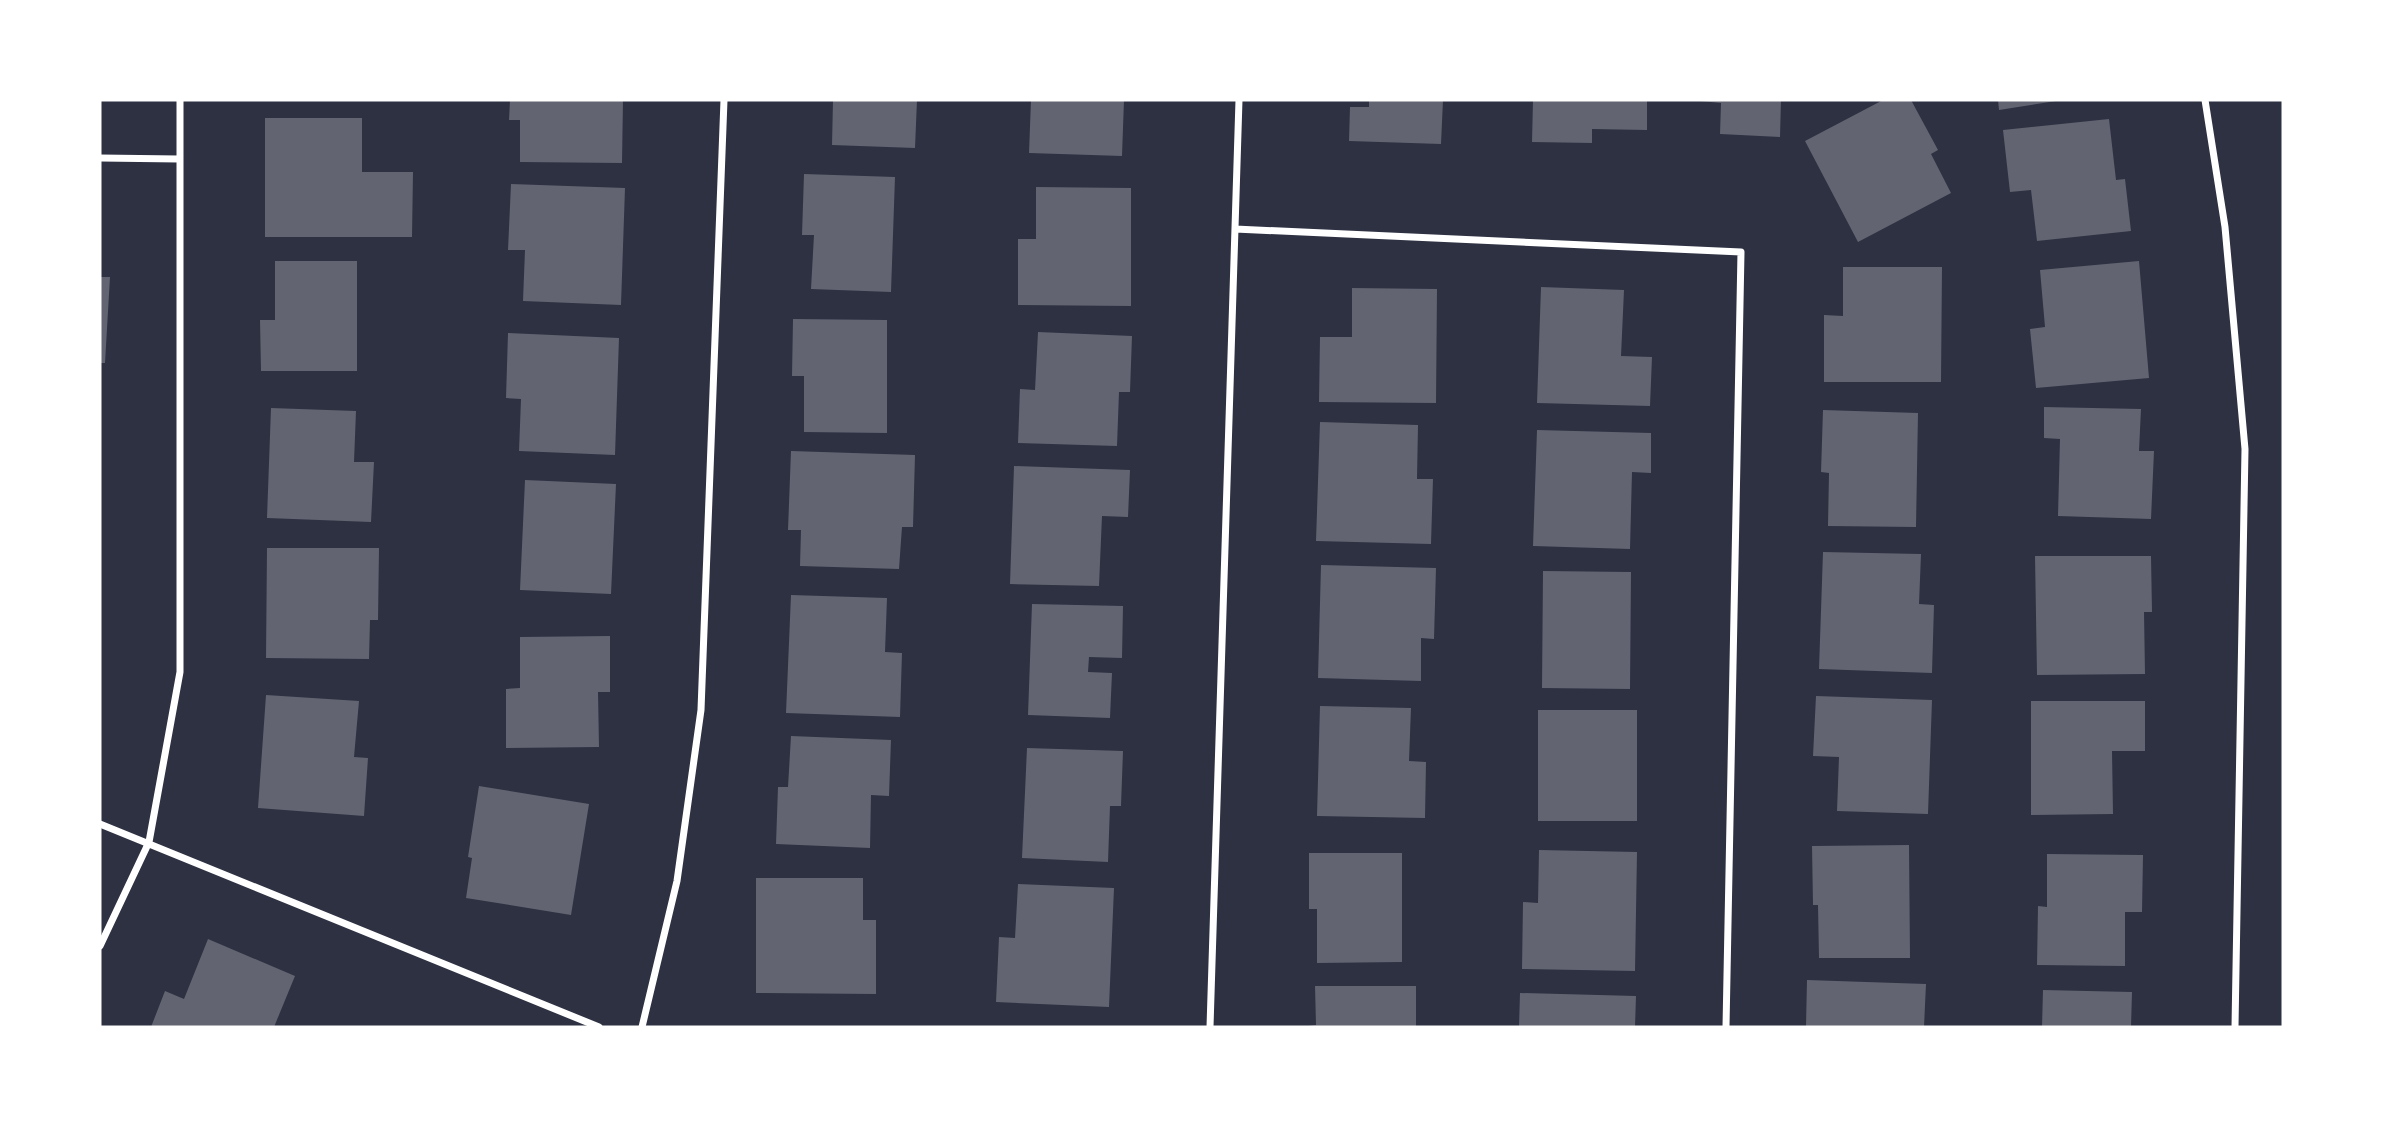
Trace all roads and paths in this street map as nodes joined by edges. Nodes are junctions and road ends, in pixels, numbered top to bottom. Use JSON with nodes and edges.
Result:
{"nodes":[{"id":1,"x":180,"y":100,"type":"edge"},
{"id":2,"x":724,"y":100,"type":"edge"},
{"id":3,"x":1239,"y":100,"type":"edge"},
{"id":4,"x":2205,"y":100,"type":"edge"},
{"id":5,"x":100,"y":159,"type":"edge"},
{"id":6,"x":180,"y":159,"type":"junction"},
{"id":7,"x":1235,"y":229,"type":"junction"},
{"id":8,"x":100,"y":824,"type":"edge"},
{"id":9,"x":149,"y":842,"type":"junction"},
{"id":10,"x":100,"y":946,"type":"edge"},
{"id":11,"x":599,"y":1027,"type":"edge"},
{"id":12,"x":642,"y":1027,"type":"edge"},
{"id":13,"x":1210,"y":1027,"type":"edge"},
{"id":14,"x":1726,"y":1027,"type":"edge"},
{"id":15,"x":2235,"y":1027,"type":"edge"}],
"edges":[{"from":1,"to":6,"type":"street"},
{"from":2,"to":12,"type":"street"},
{"from":3,"to":7,"type":"street"},
{"from":4,"to":15,"type":"street"},
{"from":5,"to":6,"type":"street"},
{"from":6,"to":9,"type":"street"},
{"from":7,"to":13,"type":"street"},
{"from":7,"to":14,"type":"street"},
{"from":8,"to":9,"type":"street"},
{"from":9,"to":10,"type":"street"},
{"from":9,"to":11,"type":"street"}]}
